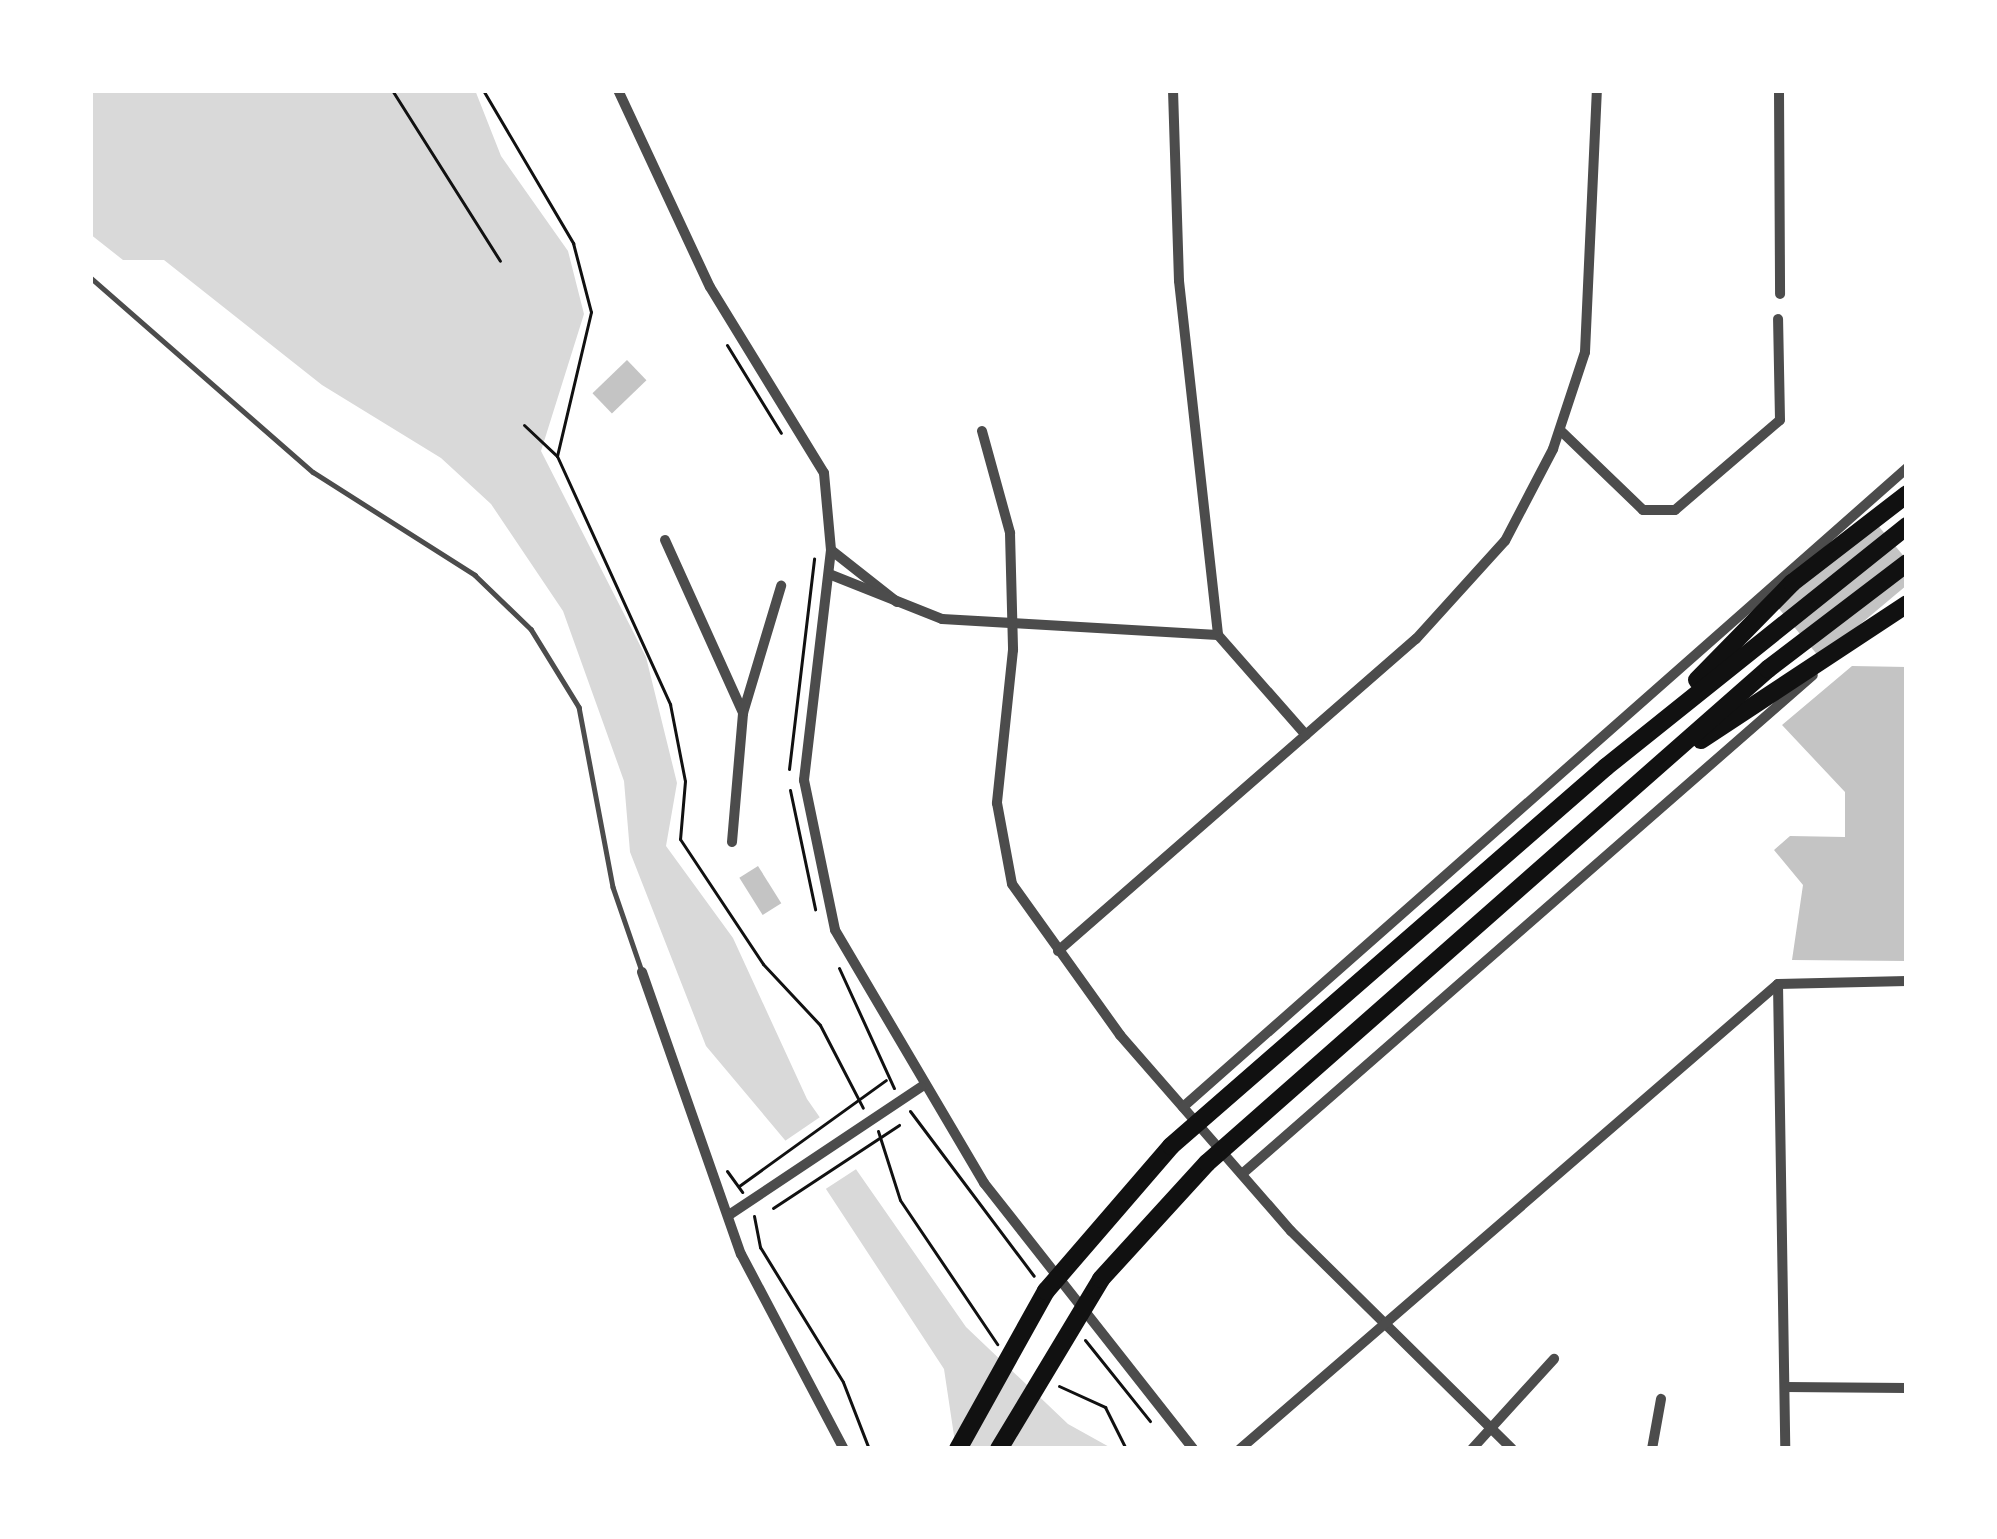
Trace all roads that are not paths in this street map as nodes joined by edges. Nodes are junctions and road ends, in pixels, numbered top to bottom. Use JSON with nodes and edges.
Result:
{"nodes":[{"id":1,"x":619,"y":90,"type":"edge"},
{"id":2,"x":1173,"y":90,"type":"edge"},
{"id":3,"x":1597,"y":90,"type":"edge"},
{"id":4,"x":1778,"y":90,"type":"edge"},
{"id":5,"x":90,"y":277,"type":"edge"},
{"id":6,"x":1780,"y":294,"type":"dead end"},
{"id":7,"x":1778,"y":319,"type":"dead end"},
{"id":8,"x":982,"y":431,"type":"dead end"},
{"id":9,"x":1561,"y":431,"type":"junction"},
{"id":10,"x":1907,"y":468,"type":"edge"},
{"id":11,"x":1907,"y":494,"type":"edge"},
{"id":12,"x":1907,"y":526,"type":"edge"},
{"id":13,"x":665,"y":540,"type":"dead end"},
{"id":14,"x":831,"y":550,"type":"junction"},
{"id":15,"x":1907,"y":563,"type":"edge"},
{"id":16,"x":829,"y":574,"type":"junction"},
{"id":17,"x":781,"y":586,"type":"dead end"},
{"id":18,"x":897,"y":602,"type":"junction"},
{"id":19,"x":1907,"y":608,"type":"edge"},
{"id":20,"x":1014,"y":624,"type":"junction"},
{"id":21,"x":1219,"y":635,"type":"junction"},
{"id":22,"x":743,"y":713,"type":"junction"},
{"id":23,"x":1667,"y":716,"type":"junction"},
{"id":24,"x":1306,"y":734,"type":"junction"},
{"id":25,"x":1648,"y":776,"type":"junction"},
{"id":26,"x":732,"y":842,"type":"dead end"},
{"id":27,"x":1058,"y":951,"type":"junction"},
{"id":28,"x":642,"y":972,"type":"joint"},
{"id":29,"x":1907,"y":981,"type":"edge"},
{"id":30,"x":1778,"y":984,"type":"junction"},
{"id":31,"x":921,"y":1087,"type":"junction"},
{"id":32,"x":1183,"y":1107,"type":"junction"},
{"id":33,"x":1242,"y":1174,"type":"junction"},
{"id":34,"x":729,"y":1215,"type":"junction"},
{"id":35,"x":1380,"y":1328,"type":"junction"},
{"id":36,"x":1554,"y":1359,"type":"dead end"},
{"id":37,"x":1785,"y":1387,"type":"junction"},
{"id":38,"x":1907,"y":1388,"type":"edge"},
{"id":39,"x":1661,"y":1399,"type":"dead end"},
{"id":40,"x":1489,"y":1431,"type":"junction"},
{"id":41,"x":844,"y":1449,"type":"edge"},
{"id":42,"x":958,"y":1449,"type":"edge"},
{"id":43,"x":999,"y":1449,"type":"edge"},
{"id":44,"x":1193,"y":1449,"type":"edge"},
{"id":45,"x":1240,"y":1449,"type":"edge"},
{"id":46,"x":1472,"y":1449,"type":"edge"},
{"id":47,"x":1512,"y":1449,"type":"edge"},
{"id":48,"x":1652,"y":1449,"type":"edge"},
{"id":49,"x":1785,"y":1449,"type":"edge"}],
"edges":[{"from":1,"to":14,"type":"street"},
{"from":2,"to":21,"type":"street"},
{"from":3,"to":9,"type":"street"},
{"from":4,"to":6,"type":"street"},
{"from":5,"to":28,"type":"lane"},
{"from":7,"to":9,"type":"street"},
{"from":8,"to":20,"type":"street"},
{"from":9,"to":24,"type":"street"},
{"from":10,"to":32,"type":"street"},
{"from":11,"to":23,"type":"highway"},
{"from":12,"to":23,"type":"highway"},
{"from":13,"to":22,"type":"street"},
{"from":14,"to":16,"type":"street"},
{"from":14,"to":18,"type":"street"},
{"from":15,"to":25,"type":"highway"},
{"from":16,"to":18,"type":"street"},
{"from":16,"to":31,"type":"street"},
{"from":17,"to":22,"type":"street"},
{"from":18,"to":20,"type":"street"},
{"from":19,"to":25,"type":"highway"},
{"from":19,"to":33,"type":"street"},
{"from":20,"to":21,"type":"street"},
{"from":20,"to":27,"type":"street"},
{"from":21,"to":24,"type":"street"},
{"from":22,"to":26,"type":"street"},
{"from":23,"to":42,"type":"highway"},
{"from":24,"to":27,"type":"street"},
{"from":25,"to":43,"type":"highway"},
{"from":27,"to":32,"type":"street"},
{"from":28,"to":34,"type":"street"},
{"from":29,"to":30,"type":"street"},
{"from":30,"to":35,"type":"street"},
{"from":30,"to":37,"type":"street"},
{"from":31,"to":34,"type":"street"},
{"from":31,"to":44,"type":"street"},
{"from":32,"to":33,"type":"street"},
{"from":33,"to":35,"type":"street"},
{"from":34,"to":41,"type":"street"},
{"from":35,"to":40,"type":"street"},
{"from":35,"to":45,"type":"street"},
{"from":36,"to":40,"type":"street"},
{"from":37,"to":38,"type":"street"},
{"from":37,"to":49,"type":"street"},
{"from":39,"to":48,"type":"street"},
{"from":40,"to":46,"type":"street"},
{"from":40,"to":47,"type":"street"}]}
